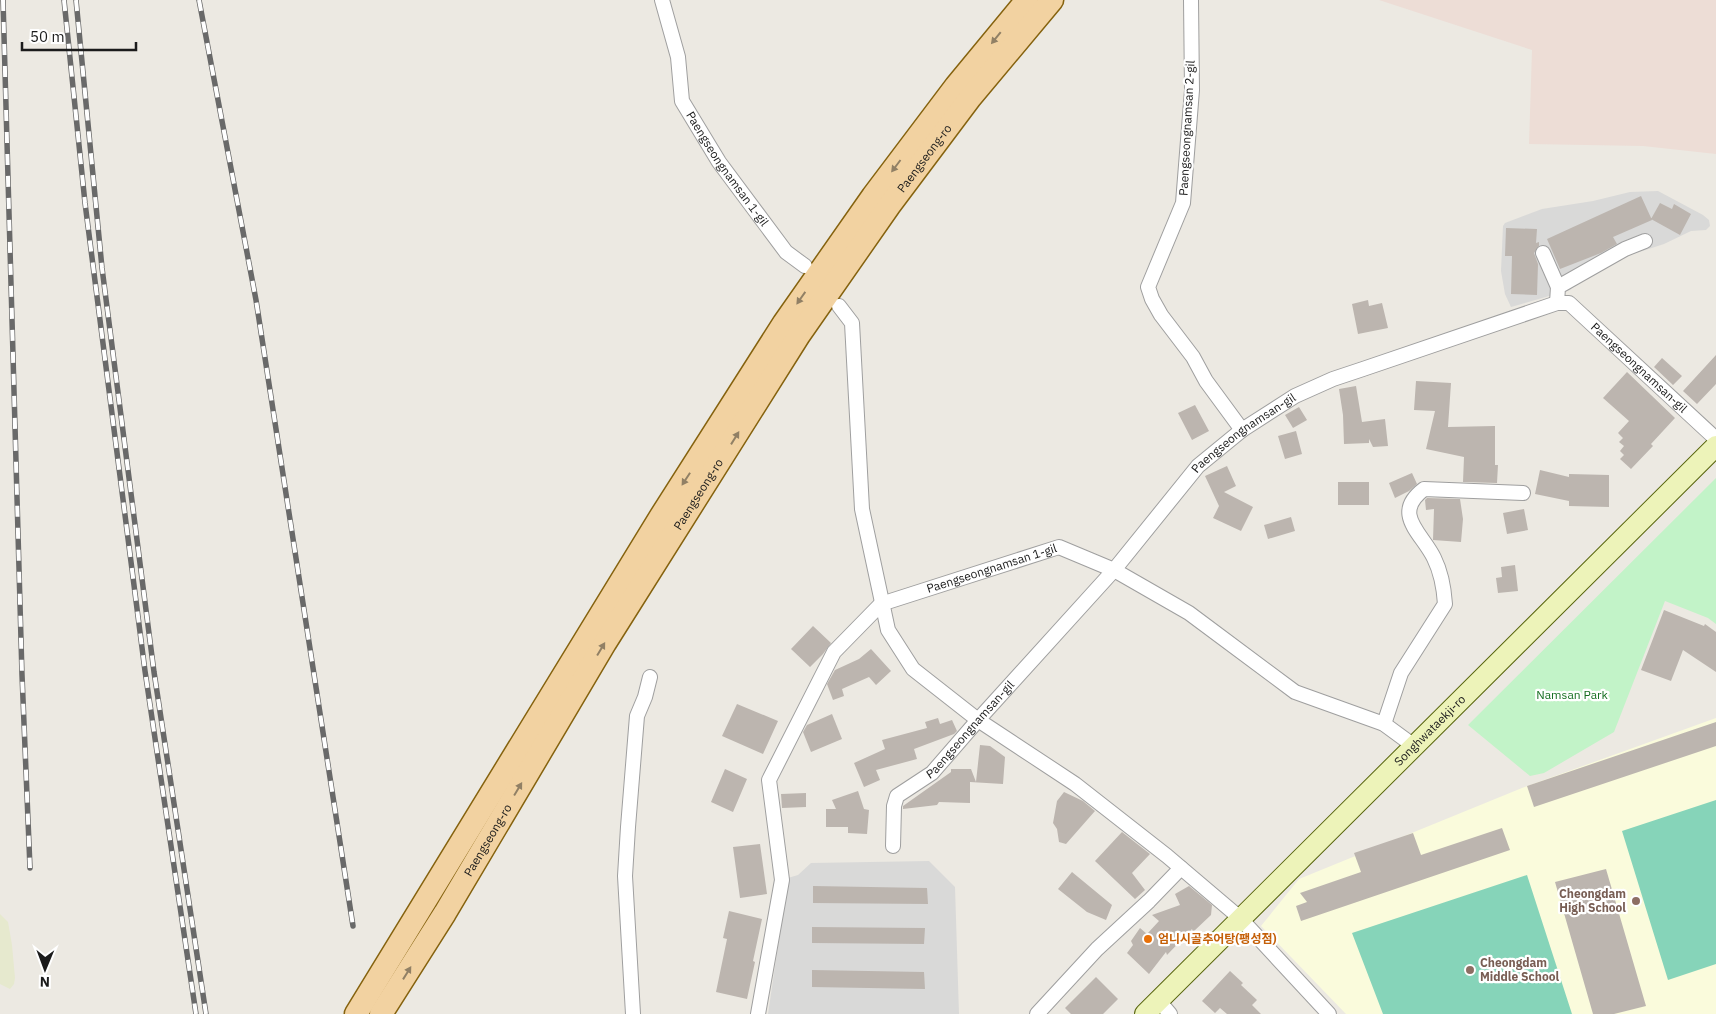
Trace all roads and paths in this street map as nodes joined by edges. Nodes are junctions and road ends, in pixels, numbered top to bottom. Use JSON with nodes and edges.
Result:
{"nodes":[{"id":1,"x":662,"y":0,"type":"edge"},
{"id":2,"x":1027,"y":0,"type":"edge"},
{"id":3,"x":1052,"y":0,"type":"edge"},
{"id":4,"x":1191,"y":0,"type":"edge"},
{"id":5,"x":1645,"y":241,"type":"dead end"},
{"id":6,"x":1543,"y":253,"type":"dead end"},
{"id":7,"x":805,"y":266,"type":"dead end"},
{"id":8,"x":1558,"y":287,"type":"junction"},
{"id":9,"x":1557,"y":303,"type":"junction"},
{"id":10,"x":839,"y":306,"type":"dead end"},
{"id":11,"x":1242,"y":430,"type":"junction"},
{"id":12,"x":1716,"y":439,"type":"edge"},
{"id":13,"x":1716,"y":446,"type":"edge"},
{"id":14,"x":1523,"y":493,"type":"dead end"},
{"id":15,"x":1114,"y":570,"type":"junction"},
{"id":16,"x":881,"y":604,"type":"junction"},
{"id":17,"x":650,"y":677,"type":"dead end"},
{"id":18,"x":978,"y":720,"type":"junction"},
{"id":19,"x":1384,"y":724,"type":"junction"},
{"id":20,"x":1414,"y":746,"type":"junction"},
{"id":21,"x":893,"y":846,"type":"dead end"},
{"id":22,"x":1181,"y":868,"type":"junction"},
{"id":23,"x":1240,"y":918,"type":"junction"},
{"id":24,"x":1158,"y":1010,"type":"edge"},
{"id":25,"x":356,"y":1014,"type":"edge"},
{"id":26,"x":381,"y":1014,"type":"edge"},
{"id":27,"x":633,"y":1014,"type":"edge"},
{"id":28,"x":758,"y":1014,"type":"edge"},
{"id":29,"x":1037,"y":1014,"type":"edge"},
{"id":30,"x":1329,"y":1014,"type":"edge"}],
"edges":[{"from":1,"to":7,"type":"street","name":"Paengseongnamsan 1-gil"},
{"from":2,"to":25,"type":"main road","name":"Paengseong-ro","one_way":true},
{"from":26,"to":3,"type":"main road","name":"Paengseong-ro","one_way":true},
{"from":4,"to":11,"type":"street","name":"Paengseongnamsan 2-gil"},
{"from":5,"to":8,"type":"street"},
{"from":6,"to":8,"type":"street"},
{"from":8,"to":9,"type":"street"},
{"from":9,"to":11,"type":"street","name":"Paengseongnamsan-gil"},
{"from":9,"to":12,"type":"street","name":"Paengseongnamsan-gil"},
{"from":10,"to":16,"type":"street"},
{"from":11,"to":15,"type":"street","name":"Paengseongnamsan-gil"},
{"from":13,"to":20,"type":"street","name":"Songhwataekji-ro"},
{"from":14,"to":19,"type":"street"},
{"from":15,"to":16,"type":"street","name":"Paengseongnamsan 1-gil"},
{"from":15,"to":18,"type":"street","name":"Paengseongnamsan-gil"},
{"from":15,"to":19,"type":"street","name":"Paengseongnamsan 1-gil"},
{"from":16,"to":18,"type":"street"},
{"from":16,"to":28,"type":"street"},
{"from":17,"to":27,"type":"street"},
{"from":18,"to":21,"type":"street","name":"Paengseongnamsan-gil"},
{"from":18,"to":22,"type":"street"},
{"from":19,"to":20,"type":"street","name":"Paengseongnamsan 1-gil"},
{"from":20,"to":23,"type":"street","name":"Songhwataekji-ro"},
{"from":22,"to":23,"type":"street"},
{"from":22,"to":29,"type":"street"},
{"from":23,"to":24,"type":"street","name":"Songhwataekji-ro"},
{"from":23,"to":30,"type":"street"}]}
